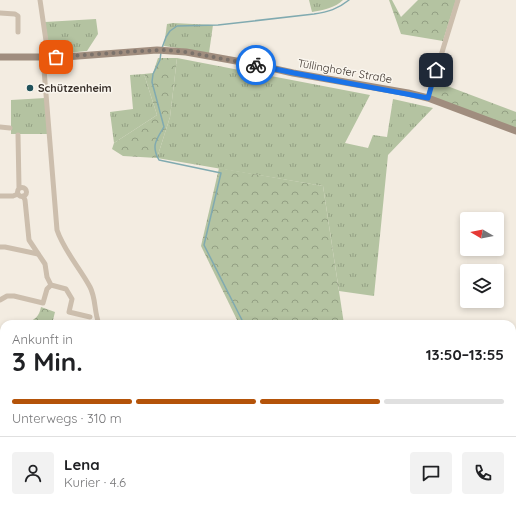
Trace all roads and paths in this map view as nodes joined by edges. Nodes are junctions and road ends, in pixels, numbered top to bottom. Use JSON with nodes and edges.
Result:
{"nodes":[{"id":1,"x":40,"y":0,"type":"edge"},
{"id":2,"x":458,"y":0,"type":"edge"},
{"id":3,"x":0,"y":13,"type":"edge"},
{"id":4,"x":18,"y":32,"type":"dead end"},
{"id":5,"x":0,"y":57,"type":"edge"},
{"id":6,"x":45,"y":57,"type":"junction"},
{"id":7,"x":428,"y":98,"type":"junction"},
{"id":8,"x":0,"y":127,"type":"edge"},
{"id":9,"x":10,"y":128,"type":"dead end"},
{"id":10,"x":516,"y":131,"type":"edge"},
{"id":11,"x":18,"y":135,"type":"dead end"},
{"id":12,"x":19,"y":187,"type":"junction"},
{"id":13,"x":20,"y":195,"type":"junction"},
{"id":14,"x":0,"y":196,"type":"edge"},
{"id":15,"x":29,"y":240,"type":"junction"},
{"id":16,"x":0,"y":247,"type":"edge"},
{"id":17,"x":23,"y":251,"type":"junction"},
{"id":18,"x":38,"y":254,"type":"junction"},
{"id":19,"x":51,"y":285,"type":"junction"},
{"id":20,"x":0,"y":300,"type":"edge"},
{"id":21,"x":90,"y":317,"type":"dead end"},
{"id":22,"x":97,"y":320,"type":"edge"}],
"edges":[{"from":1,"to":6,"type":"street"},
{"from":2,"to":7,"type":"street"},
{"from":3,"to":4,"type":"street"},
{"from":5,"to":6,"type":"main road"},
{"from":6,"to":7,"type":"main road","name":"Tüllinghofer Straße"},
{"from":6,"to":22,"type":"street"},
{"from":7,"to":10,"type":"main road","name":"Tüllinghofer Straße"},
{"from":8,"to":9,"type":"street"},
{"from":11,"to":12,"type":"street"},
{"from":12,"to":13,"type":"street"},
{"from":12,"to":13,"type":"street"},
{"from":13,"to":14,"type":"street"},
{"from":13,"to":15,"type":"street"},
{"from":15,"to":17,"type":"street"},
{"from":15,"to":18,"type":"street"},
{"from":16,"to":17,"type":"street"},
{"from":17,"to":18,"type":"street"},
{"from":18,"to":19,"type":"street"},
{"from":19,"to":20,"type":"street"},
{"from":19,"to":21,"type":"street"}]}
